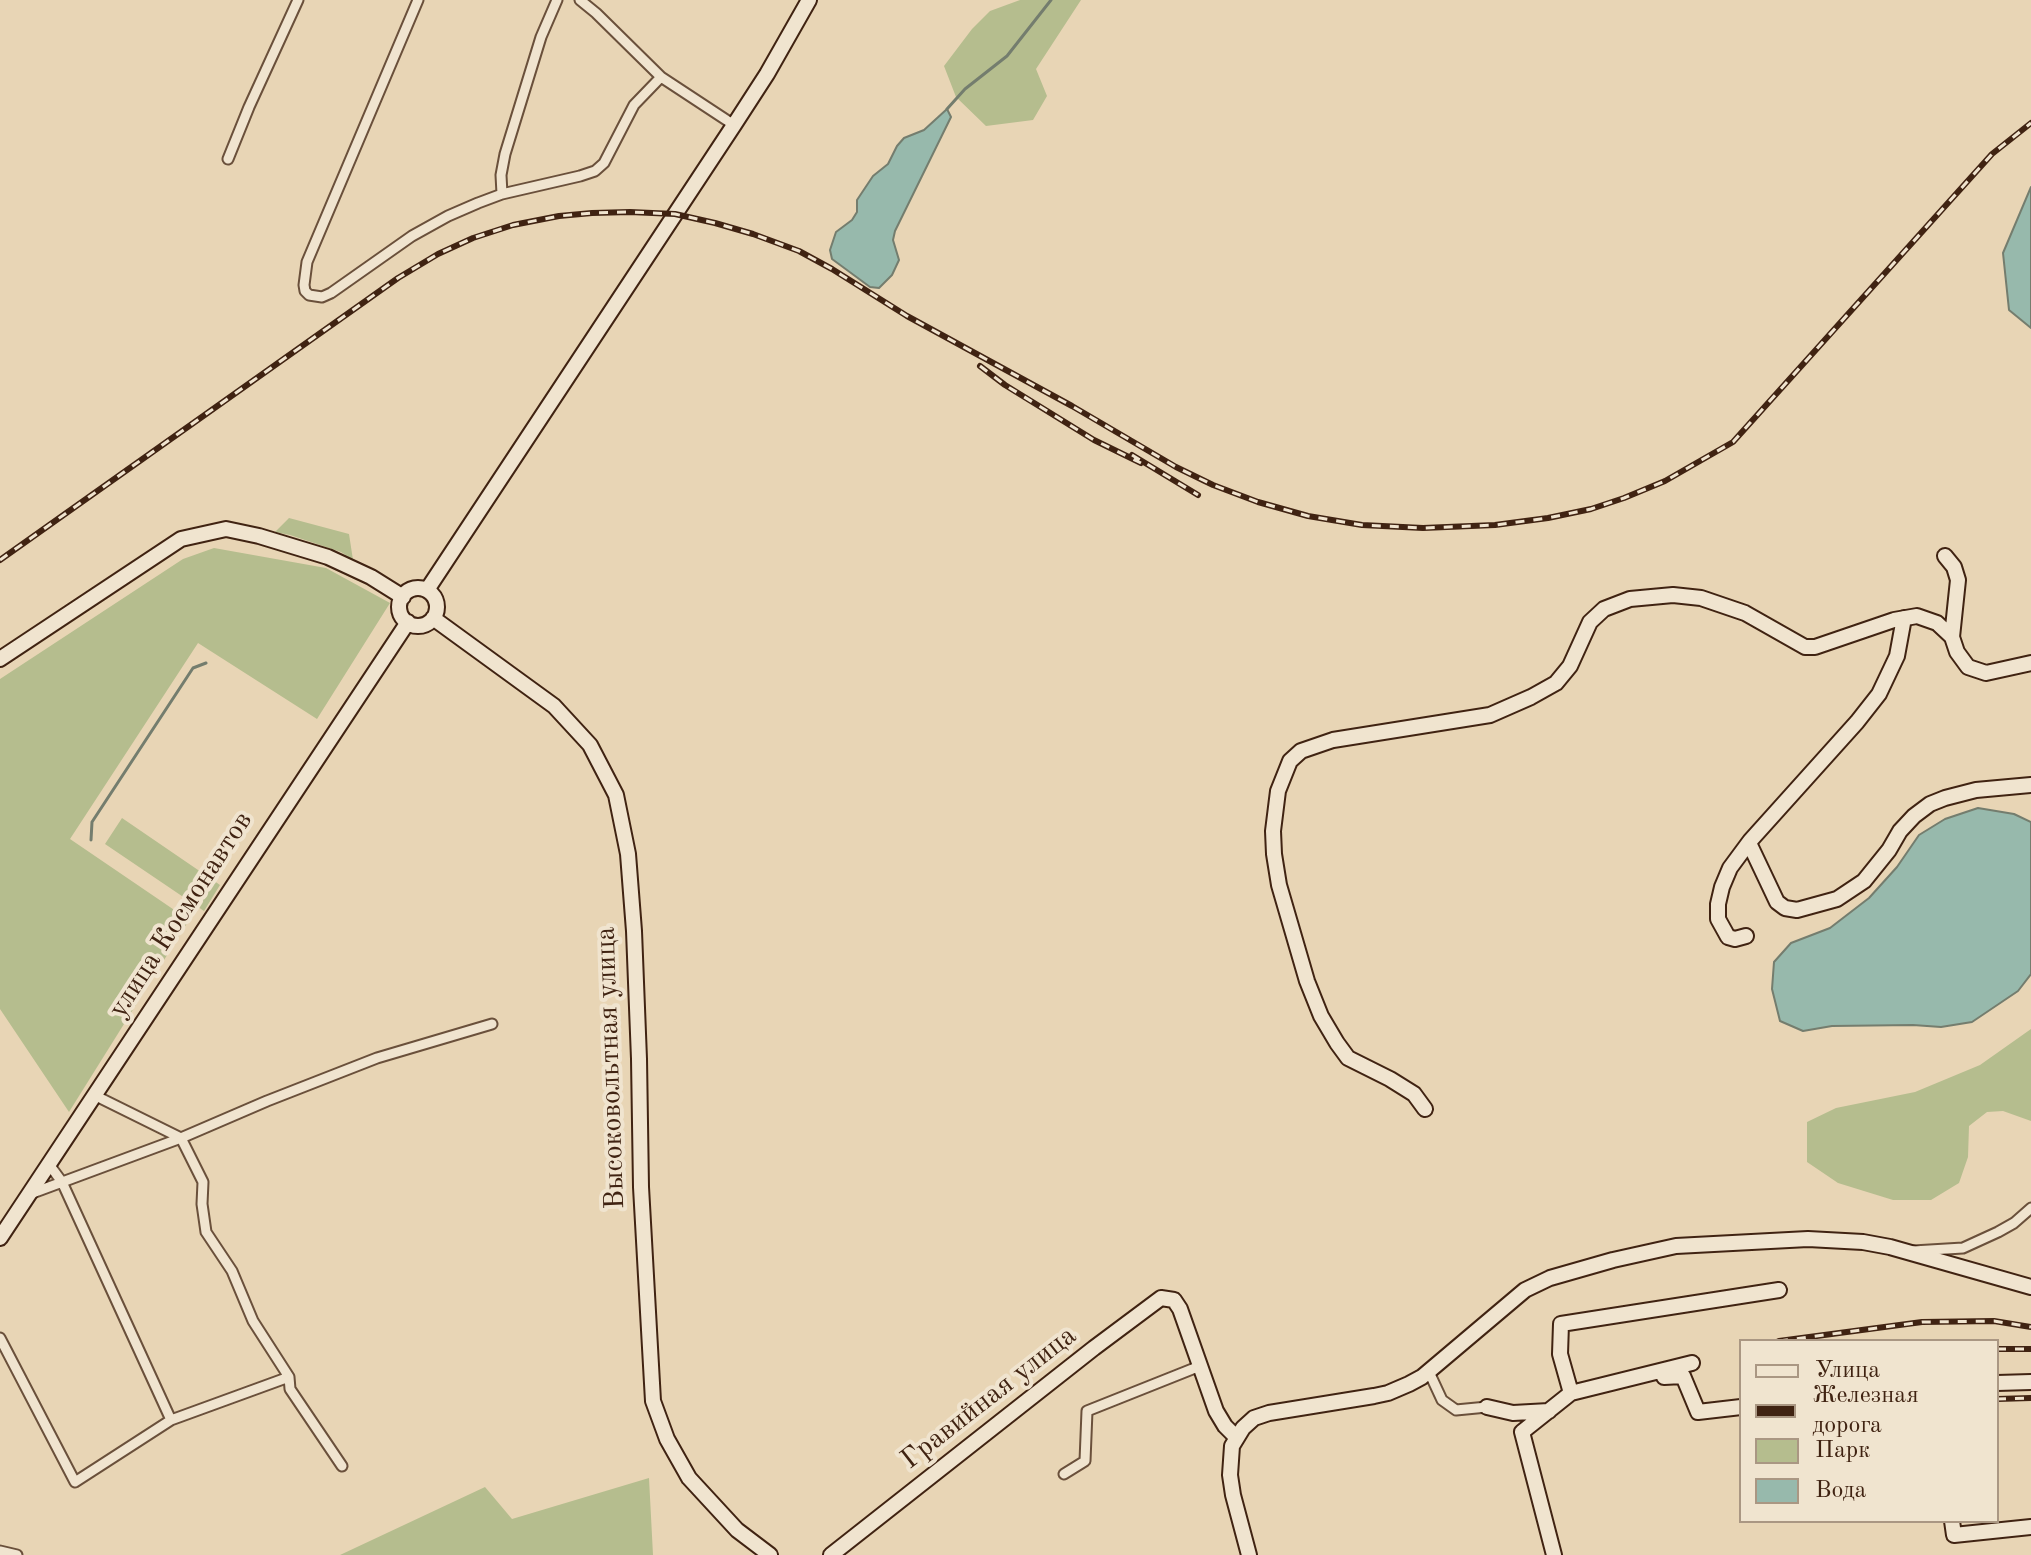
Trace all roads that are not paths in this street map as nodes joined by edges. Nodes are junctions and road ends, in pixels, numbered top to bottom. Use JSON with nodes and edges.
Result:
{"nodes":[{"id":1,"x":298,"y":0,"type":"edge"},
{"id":2,"x":418,"y":0,"type":"edge"},
{"id":3,"x":557,"y":0,"type":"edge"},
{"id":4,"x":580,"y":0,"type":"edge"},
{"id":5,"x":809,"y":0,"type":"edge"},
{"id":6,"x":661,"y":77,"type":"junction"},
{"id":7,"x":734,"y":125,"type":"junction"},
{"id":8,"x":228,"y":159,"type":"dead end"},
{"id":9,"x":502,"y":194,"type":"junction"},
{"id":10,"x":1945,"y":556,"type":"dead end"},
{"id":11,"x":427,"y":590,"type":"junction"},
{"id":12,"x":403,"y":597,"type":"junction"},
{"id":13,"x":433,"y":618,"type":"junction"},
{"id":14,"x":1904,"y":618,"type":"junction"},
{"id":15,"x":408,"y":622,"type":"junction"},
{"id":16,"x":1952,"y":637,"type":"junction"},
{"id":17,"x":0,"y":659,"type":"edge"},
{"id":18,"x":2031,"y":663,"type":"edge"},
{"id":19,"x":2031,"y":785,"type":"edge"},
{"id":20,"x":1750,"y":841,"type":"junction"},
{"id":21,"x":1746,"y":936,"type":"dead end"},
{"id":22,"x":492,"y":1024,"type":"dead end"},
{"id":23,"x":94,"y":1095,"type":"junction"},
{"id":24,"x":1425,"y":1109,"type":"dead end"},
{"id":25,"x":181,"y":1138,"type":"junction"},
{"id":26,"x":48,"y":1163,"type":"junction"},
{"id":27,"x":62,"y":1182,"type":"junction"},
{"id":28,"x":28,"y":1195,"type":"junction"},
{"id":29,"x":2031,"y":1208,"type":"edge"},
{"id":30,"x":0,"y":1238,"type":"edge"},
{"id":31,"x":1905,"y":1251,"type":"junction"},
{"id":32,"x":2031,"y":1287,"type":"edge"},
{"id":33,"x":1779,"y":1290,"type":"dead end"},
{"id":34,"x":0,"y":1338,"type":"edge"},
{"id":35,"x":1692,"y":1363,"type":"dead end"},
{"id":36,"x":1200,"y":1366,"type":"junction"},
{"id":37,"x":1429,"y":1372,"type":"junction"},
{"id":38,"x":289,"y":1377,"type":"junction"},
{"id":39,"x":1632,"y":1378,"type":"junction"},
{"id":40,"x":2031,"y":1382,"type":"edge"},
{"id":41,"x":1999,"y":1383,"type":"edge"},
{"id":42,"x":1571,"y":1393,"type":"junction"},
{"id":43,"x":1487,"y":1407,"type":"joint"},
{"id":44,"x":1739,"y":1407,"type":"edge"},
{"id":45,"x":1549,"y":1411,"type":"junction"},
{"id":46,"x":171,"y":1420,"type":"junction"},
{"id":47,"x":1236,"y":1437,"type":"junction"},
{"id":48,"x":342,"y":1466,"type":"dead end"},
{"id":49,"x":1064,"y":1474,"type":"dead end"},
{"id":50,"x":1952,"y":1523,"type":"edge"},
{"id":51,"x":2031,"y":1527,"type":"edge"},
{"id":52,"x":0,"y":1551,"type":"edge"},
{"id":53,"x":17,"y":1555,"type":"edge"},
{"id":54,"x":770,"y":1555,"type":"edge"},
{"id":55,"x":831,"y":1555,"type":"edge"},
{"id":56,"x":1249,"y":1555,"type":"edge"},
{"id":57,"x":1554,"y":1555,"type":"edge"}],
"edges":[{"from":1,"to":8,"type":"street"},
{"from":2,"to":9,"type":"street"},
{"from":3,"to":9,"type":"street"},
{"from":4,"to":6,"type":"street"},
{"from":5,"to":7,"type":"street"},
{"from":6,"to":7,"type":"street"},
{"from":6,"to":9,"type":"street"},
{"from":7,"to":11,"type":"street"},
{"from":10,"to":16,"type":"street"},
{"from":11,"to":12,"type":"street"},
{"from":11,"to":13,"type":"street"},
{"from":12,"to":15,"type":"street"},
{"from":12,"to":17,"type":"street"},
{"from":13,"to":15,"type":"street"},
{"from":13,"to":54,"type":"street","name":"Высоковольтная улица"},
{"from":14,"to":16,"type":"street"},
{"from":14,"to":20,"type":"street"},
{"from":14,"to":24,"type":"street"},
{"from":15,"to":23,"type":"street","name":"улица Космонавтов"},
{"from":16,"to":18,"type":"street"},
{"from":19,"to":20,"type":"street"},
{"from":20,"to":21,"type":"street"},
{"from":22,"to":25,"type":"street"},
{"from":23,"to":25,"type":"street"},
{"from":23,"to":26,"type":"street","name":"улица Космонавтов"},
{"from":25,"to":27,"type":"street"},
{"from":25,"to":38,"type":"street"},
{"from":26,"to":27,"type":"street"},
{"from":26,"to":28,"type":"street","name":"улица Космонавтов"},
{"from":27,"to":28,"type":"street"},
{"from":27,"to":46,"type":"street"},
{"from":28,"to":30,"type":"street","name":"улица Космонавтов"},
{"from":29,"to":31,"type":"street"},
{"from":31,"to":32,"type":"street"},
{"from":31,"to":37,"type":"street"},
{"from":33,"to":42,"type":"street"},
{"from":34,"to":46,"type":"street"},
{"from":35,"to":39,"type":"street"},
{"from":36,"to":47,"type":"street"},
{"from":36,"to":49,"type":"street"},
{"from":36,"to":55,"type":"street","name":"Гравийная улица"},
{"from":37,"to":43,"type":"street"},
{"from":37,"to":47,"type":"street"},
{"from":38,"to":46,"type":"street"},
{"from":38,"to":48,"type":"street"},
{"from":39,"to":42,"type":"street"},
{"from":39,"to":44,"type":"street"},
{"from":40,"to":41,"type":"street"},
{"from":42,"to":45,"type":"street"},
{"from":43,"to":45,"type":"street"},
{"from":45,"to":57,"type":"street"},
{"from":47,"to":56,"type":"street"},
{"from":50,"to":51,"type":"street"},
{"from":52,"to":53,"type":"street"}]}
